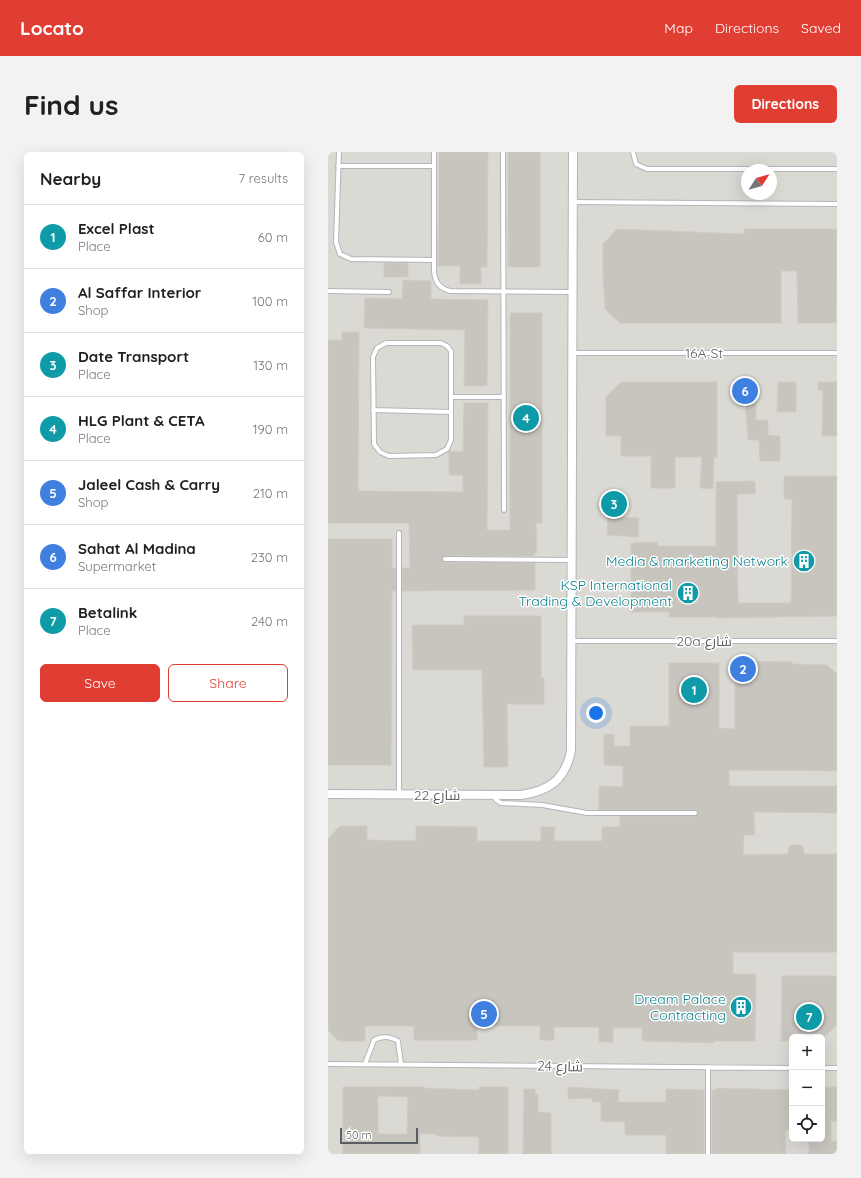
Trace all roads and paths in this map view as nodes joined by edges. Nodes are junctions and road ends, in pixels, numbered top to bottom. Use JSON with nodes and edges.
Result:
{"nodes":[{"id":1,"x":339,"y":152,"type":"edge"},
{"id":2,"x":434,"y":152,"type":"edge"},
{"id":3,"x":503,"y":152,"type":"edge"},
{"id":4,"x":573,"y":152,"type":"edge"},
{"id":5,"x":633,"y":152,"type":"edge"},
{"id":6,"x":338,"y":166,"type":"junction"},
{"id":7,"x":434,"y":166,"type":"junction"},
{"id":8,"x":837,"y":169,"type":"edge"},
{"id":9,"x":572,"y":202,"type":"junction"},
{"id":10,"x":837,"y":204,"type":"edge"},
{"id":11,"x":434,"y":260,"type":"junction"},
{"id":12,"x":328,"y":291,"type":"edge"},
{"id":13,"x":503,"y":291,"type":"junction"},
{"id":14,"x":389,"y":292,"type":"dead end"},
{"id":15,"x":572,"y":292,"type":"junction"},
{"id":16,"x":571,"y":353,"type":"junction"},
{"id":17,"x":837,"y":353,"type":"edge"},
{"id":18,"x":450,"y":397,"type":"junction"},
{"id":19,"x":504,"y":397,"type":"junction"},
{"id":20,"x":373,"y":410,"type":"junction"},
{"id":21,"x":451,"y":412,"type":"junction"},
{"id":22,"x":504,"y":510,"type":"dead end"},
{"id":23,"x":399,"y":533,"type":"dead end"},
{"id":24,"x":445,"y":559,"type":"dead end"},
{"id":25,"x":571,"y":560,"type":"junction"},
{"id":26,"x":571,"y":641,"type":"junction"},
{"id":27,"x":837,"y":641,"type":"edge"},
{"id":28,"x":328,"y":794,"type":"edge"},
{"id":29,"x":399,"y":795,"type":"junction"},
{"id":30,"x":494,"y":795,"type":"junction"},
{"id":31,"x":695,"y":813,"type":"dead end"},
{"id":32,"x":328,"y":1064,"type":"edge"},
{"id":33,"x":365,"y":1064,"type":"junction"},
{"id":34,"x":401,"y":1064,"type":"junction"},
{"id":35,"x":708,"y":1067,"type":"junction"},
{"id":36,"x":789,"y":1068,"type":"edge"},
{"id":37,"x":825,"y":1068,"type":"edge"},
{"id":38,"x":837,"y":1068,"type":"edge"},
{"id":39,"x":708,"y":1154,"type":"edge"}],
"edges":[{"from":1,"to":6,"type":"lane"},
{"from":2,"to":7,"type":"lane"},
{"from":3,"to":13,"type":"lane"},
{"from":4,"to":9,"type":"street"},
{"from":5,"to":8,"type":"lane"},
{"from":6,"to":7,"type":"lane"},
{"from":6,"to":11,"type":"lane"},
{"from":7,"to":11,"type":"lane"},
{"from":9,"to":10,"type":"lane"},
{"from":9,"to":15,"type":"street"},
{"from":11,"to":13,"type":"lane"},
{"from":12,"to":14,"type":"lane"},
{"from":13,"to":15,"type":"lane"},
{"from":13,"to":19,"type":"lane"},
{"from":15,"to":16,"type":"street"},
{"from":16,"to":17,"type":"lane","name":"16A St"},
{"from":16,"to":25,"type":"street"},
{"from":18,"to":19,"type":"lane"},
{"from":18,"to":20,"type":"lane"},
{"from":18,"to":21,"type":"lane"},
{"from":19,"to":22,"type":"lane"},
{"from":20,"to":21,"type":"lane"},
{"from":20,"to":21,"type":"lane"},
{"from":23,"to":29,"type":"lane"},
{"from":24,"to":25,"type":"lane"},
{"from":25,"to":26,"type":"street"},
{"from":26,"to":27,"type":"lane","name":"20a شارع"},
{"from":26,"to":30,"type":"street","name":"شارع 22"},
{"from":28,"to":29,"type":"street","name":"شارع 22"},
{"from":29,"to":30,"type":"street","name":"شارع 22"},
{"from":30,"to":31,"type":"lane"},
{"from":32,"to":33,"type":"lane","name":"شارع 24"},
{"from":33,"to":34,"type":"lane","name":"شارع 24"},
{"from":33,"to":34,"type":"lane"},
{"from":34,"to":35,"type":"lane","name":"شارع 24"},
{"from":35,"to":36,"type":"lane","name":"شارع 24"},
{"from":35,"to":39,"type":"lane"},
{"from":37,"to":38,"type":"lane"}]}
